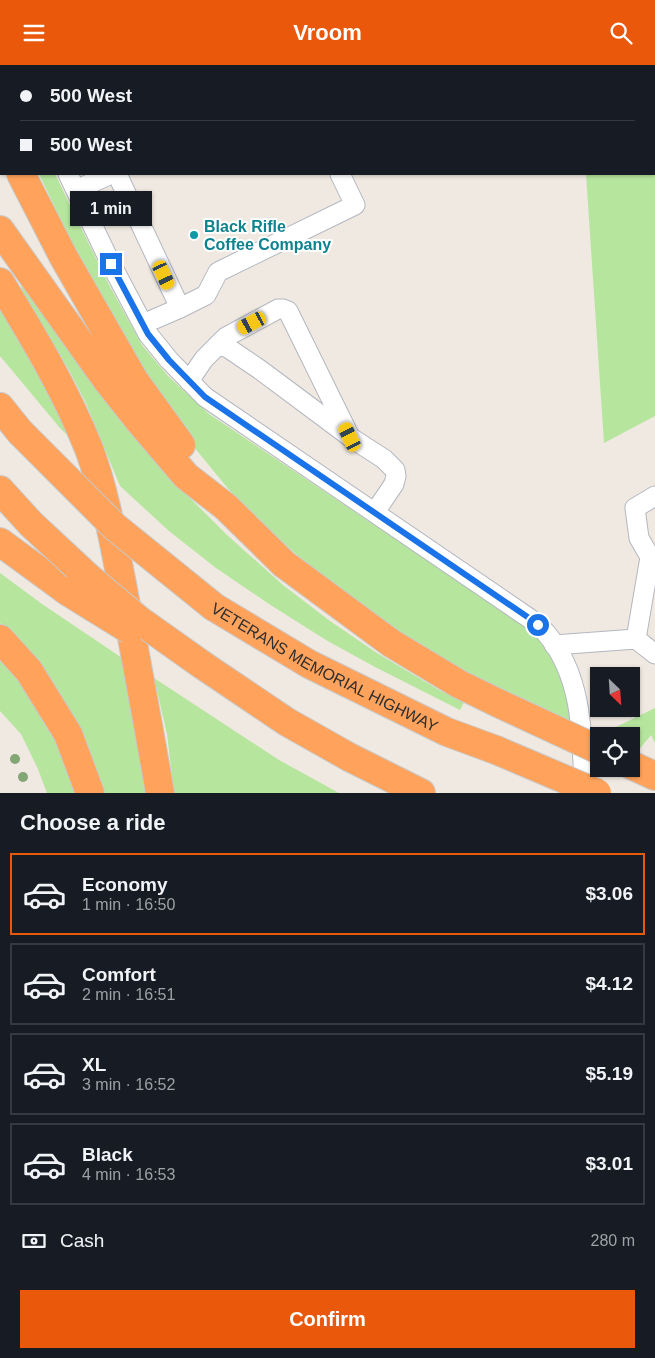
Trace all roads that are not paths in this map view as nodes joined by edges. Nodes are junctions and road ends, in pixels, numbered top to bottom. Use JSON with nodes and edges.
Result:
{"nodes":[{"id":1,"x":22,"y":175,"type":"edge"},
{"id":2,"x":106,"y":175,"type":"edge"},
{"id":3,"x":117,"y":175,"type":"edge"},
{"id":4,"x":340,"y":175,"type":"edge"},
{"id":5,"x":72,"y":182,"type":"edge"},
{"id":6,"x":0,"y":230,"type":"edge"},
{"id":7,"x":0,"y":282,"type":"edge"},
{"id":8,"x":180,"y":308,"type":"junction"},
{"id":9,"x":143,"y":324,"type":"junction"},
{"id":10,"x":218,"y":345,"type":"junction"},
{"id":11,"x":189,"y":381,"type":"junction"},
{"id":12,"x":0,"y":407,"type":"edge"},
{"id":13,"x":350,"y":437,"type":"junction"},
{"id":14,"x":0,"y":490,"type":"edge"},
{"id":15,"x":655,"y":496,"type":"edge"},
{"id":16,"x":226,"y":507,"type":"junction"},
{"id":17,"x":374,"y":513,"type":"junction"},
{"id":18,"x":0,"y":542,"type":"edge"},
{"id":19,"x":653,"y":556,"type":"edge"},
{"id":20,"x":0,"y":639,"type":"edge"},
{"id":21,"x":636,"y":639,"type":"junction"},
{"id":22,"x":554,"y":645,"type":"junction"},
{"id":23,"x":655,"y":654,"type":"edge"},
{"id":24,"x":204,"y":670,"type":"junction"},
{"id":25,"x":590,"y":746,"type":"edge"},
{"id":26,"x":640,"y":769,"type":"edge"},
{"id":27,"x":655,"y":776,"type":"edge"},
{"id":28,"x":90,"y":793,"type":"edge"},
{"id":29,"x":160,"y":793,"type":"edge"},
{"id":30,"x":421,"y":793,"type":"edge"},
{"id":31,"x":584,"y":793,"type":"edge"},
{"id":32,"x":597,"y":793,"type":"edge"}],
"edges":[{"from":1,"to":16,"type":"highway"},
{"from":2,"to":5,"type":"street"},
{"from":3,"to":8,"type":"street"},
{"from":4,"to":8,"type":"street"},
{"from":5,"to":9,"type":"street"},
{"from":6,"to":16,"type":"highway"},
{"from":7,"to":29,"type":"highway"},
{"from":8,"to":9,"type":"street"},
{"from":9,"to":11,"type":"street"},
{"from":10,"to":11,"type":"street"},
{"from":10,"to":13,"type":"street"},
{"from":10,"to":13,"type":"street"},
{"from":11,"to":17,"type":"street"},
{"from":12,"to":32,"type":"highway","name":"VETERANS MEMORIAL HIGHWAY","bridge":true},
{"from":13,"to":17,"type":"street"},
{"from":14,"to":24,"type":"highway","bridge":true},
{"from":15,"to":19,"type":"street"},
{"from":16,"to":25,"type":"highway","bridge":true},
{"from":17,"to":22,"type":"street"},
{"from":18,"to":24,"type":"highway","bridge":true},
{"from":19,"to":21,"type":"street"},
{"from":20,"to":28,"type":"highway"},
{"from":21,"to":22,"type":"street"},
{"from":21,"to":23,"type":"street"},
{"from":22,"to":31,"type":"street"},
{"from":24,"to":30,"type":"highway"},
{"from":26,"to":27,"type":"highway"}]}
